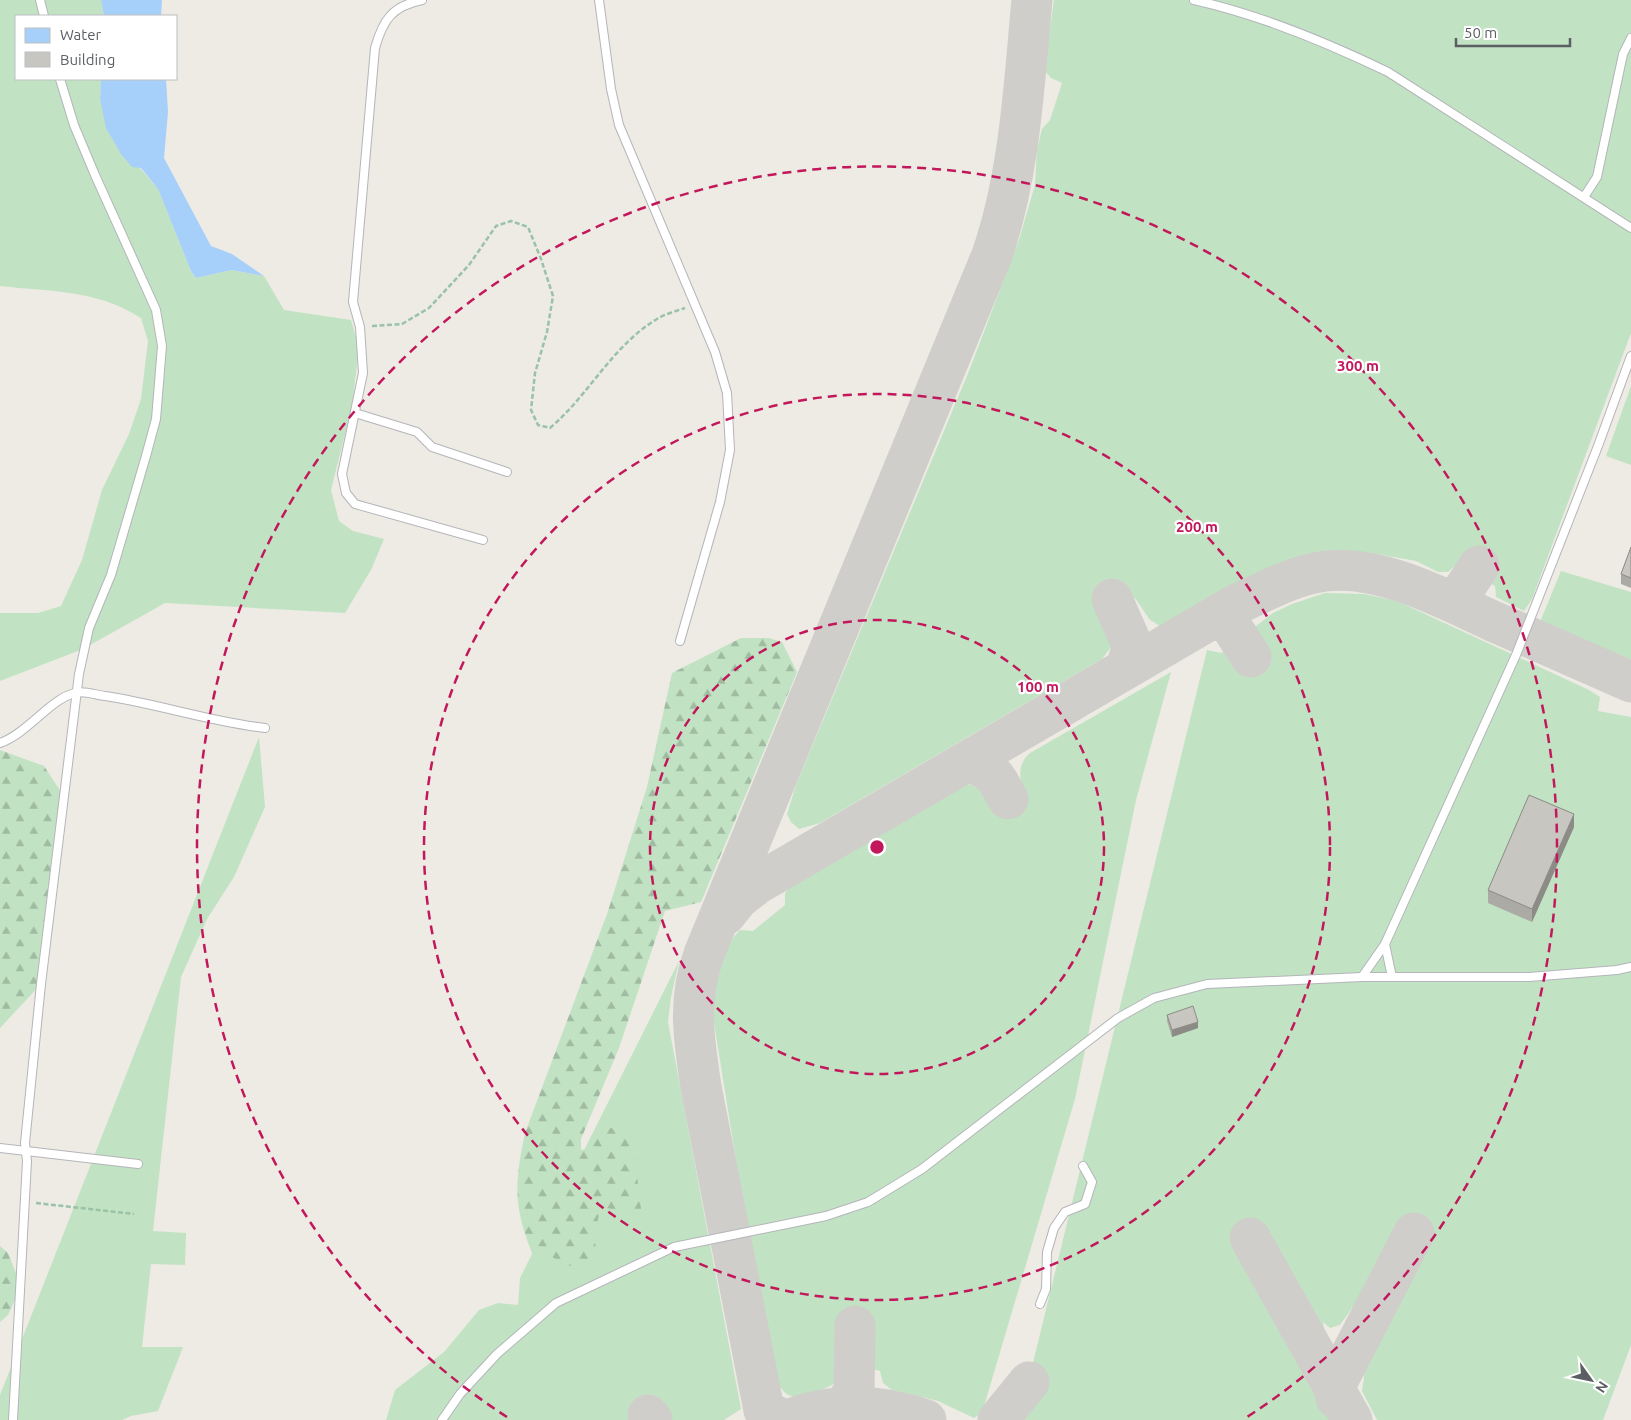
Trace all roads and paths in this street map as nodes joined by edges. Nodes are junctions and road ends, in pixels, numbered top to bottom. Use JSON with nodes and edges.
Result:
{"nodes":[{"id":1,"x":40,"y":0,"type":"edge"},
{"id":2,"x":422,"y":0,"type":"edge"},
{"id":3,"x":599,"y":0,"type":"edge"},
{"id":4,"x":1194,"y":0,"type":"edge"},
{"id":5,"x":44,"y":15,"type":"edge"},
{"id":6,"x":1631,"y":38,"type":"edge"},
{"id":7,"x":60,"y":80,"type":"edge"},
{"id":8,"x":1584,"y":197,"type":"junction"},
{"id":9,"x":1631,"y":228,"type":"edge"},
{"id":10,"x":689,"y":306,"type":"dead end"},
{"id":11,"x":360,"y":327,"type":"junction"},
{"id":12,"x":1631,"y":356,"type":"edge"},
{"id":13,"x":355,"y":413,"type":"junction"},
{"id":14,"x":507,"y":472,"type":"dead end"},
{"id":15,"x":483,"y":540,"type":"dead end"},
{"id":16,"x":680,"y":641,"type":"dead end"},
{"id":17,"x":77,"y":692,"type":"junction"},
{"id":18,"x":265,"y":728,"type":"dead end"},
{"id":19,"x":0,"y":743,"type":"edge"},
{"id":20,"x":1385,"y":944,"type":"junction"},
{"id":21,"x":1631,"y":967,"type":"edge"},
{"id":22,"x":1362,"y":976,"type":"junction"},
{"id":23,"x":1392,"y":976,"type":"junction"},
{"id":24,"x":0,"y":1148,"type":"edge"},
{"id":25,"x":26,"y":1151,"type":"junction"},
{"id":26,"x":138,"y":1164,"type":"dead end"},
{"id":27,"x":1084,"y":1166,"type":"dead end"},
{"id":28,"x":25,"y":1201,"type":"junction"},
{"id":29,"x":134,"y":1214,"type":"dead end"},
{"id":30,"x":1040,"y":1304,"type":"dead end"},
{"id":31,"x":13,"y":1420,"type":"edge"},
{"id":32,"x":442,"y":1420,"type":"edge"}],
"edges":[{"from":1,"to":5,"type":"lane"},
{"from":2,"to":11,"type":"lane"},
{"from":3,"to":16,"type":"lane"},
{"from":4,"to":8,"type":"lane"},
{"from":6,"to":8,"type":"lane"},
{"from":7,"to":17,"type":"lane"},
{"from":8,"to":9,"type":"lane"},
{"from":10,"to":11,"type":"path"},
{"from":11,"to":13,"type":"lane"},
{"from":12,"to":20,"type":"lane"},
{"from":13,"to":14,"type":"lane"},
{"from":13,"to":15,"type":"lane"},
{"from":17,"to":18,"type":"lane"},
{"from":17,"to":19,"type":"lane"},
{"from":17,"to":25,"type":"lane"},
{"from":20,"to":22,"type":"lane"},
{"from":20,"to":23,"type":"lane"},
{"from":21,"to":23,"type":"lane"},
{"from":22,"to":23,"type":"lane"},
{"from":22,"to":32,"type":"lane"},
{"from":24,"to":25,"type":"lane"},
{"from":25,"to":26,"type":"lane"},
{"from":25,"to":28,"type":"lane"},
{"from":27,"to":30,"type":"lane"},
{"from":28,"to":29,"type":"path"},
{"from":28,"to":31,"type":"lane"}]}
